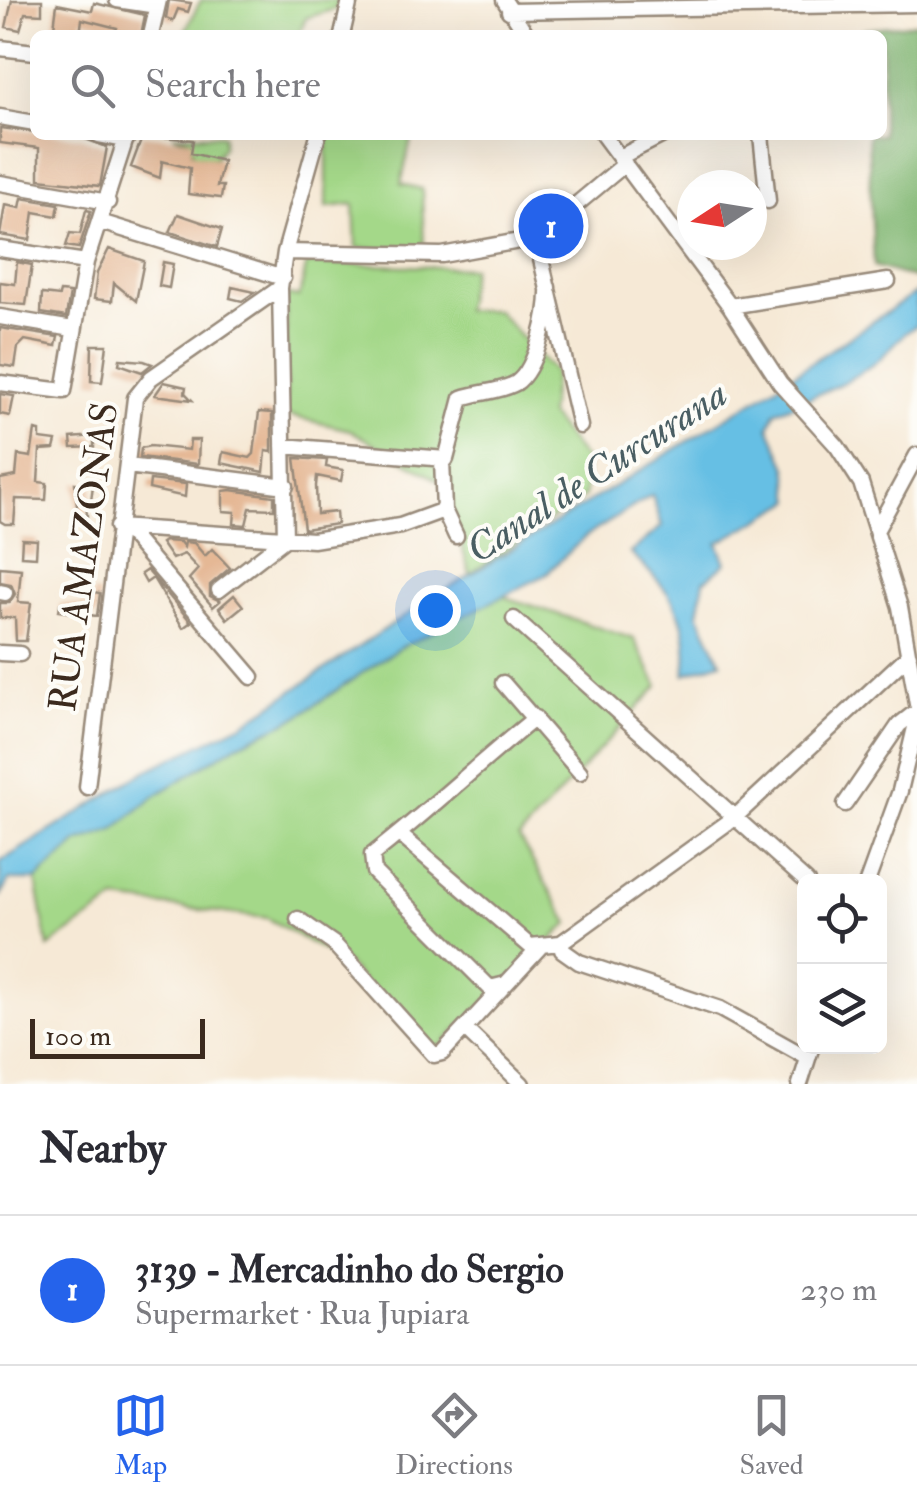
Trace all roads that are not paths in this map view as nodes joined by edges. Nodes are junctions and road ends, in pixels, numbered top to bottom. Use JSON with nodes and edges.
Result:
{"nodes":[{"id":1,"x":117,"y":0,"type":"edge"},
{"id":2,"x":350,"y":0,"type":"edge"},
{"id":3,"x":158,"y":3,"type":"edge"},
{"id":4,"x":848,"y":3,"type":"edge"},
{"id":5,"x":917,"y":4,"type":"edge"},
{"id":6,"x":507,"y":6,"type":"edge"},
{"id":7,"x":152,"y":30,"type":"edge"},
{"id":8,"x":343,"y":30,"type":"edge"},
{"id":9,"x":523,"y":30,"type":"edge"},
{"id":10,"x":0,"y":48,"type":"edge"},
{"id":11,"x":30,"y":51,"type":"edge"},
{"id":12,"x":0,"y":117,"type":"edge"},
{"id":13,"x":30,"y":122,"type":"edge"},
{"id":14,"x":126,"y":140,"type":"edge"},
{"id":15,"x":317,"y":140,"type":"edge"},
{"id":16,"x":607,"y":140,"type":"edge"},
{"id":17,"x":654,"y":140,"type":"edge"},
{"id":18,"x":762,"y":140,"type":"edge"},
{"id":19,"x":622,"y":161,"type":"junction"},
{"id":20,"x":0,"y":183,"type":"edge"},
{"id":21,"x":768,"y":201,"type":"dead end"},
{"id":22,"x":108,"y":202,"type":"junction"},
{"id":23,"x":100,"y":222,"type":"junction"},
{"id":24,"x":536,"y":238,"type":"junction"},
{"id":25,"x":0,"y":249,"type":"edge"},
{"id":26,"x":286,"y":252,"type":"junction"},
{"id":27,"x":86,"y":262,"type":"junction"},
{"id":28,"x":888,"y":281,"type":"dead end"},
{"id":29,"x":281,"y":283,"type":"junction"},
{"id":30,"x":548,"y":286,"type":"junction"},
{"id":31,"x":730,"y":306,"type":"junction"},
{"id":32,"x":0,"y":316,"type":"edge"},
{"id":33,"x":72,"y":328,"type":"junction"},
{"id":34,"x":0,"y":382,"type":"edge"},
{"id":35,"x":580,"y":426,"type":"dead end"},
{"id":36,"x":283,"y":446,"type":"junction"},
{"id":37,"x":917,"y":455,"type":"edge"},
{"id":38,"x":442,"y":460,"type":"junction"},
{"id":39,"x":128,"y":466,"type":"junction"},
{"id":40,"x":917,"y":478,"type":"edge"},
{"id":41,"x":286,"y":486,"type":"junction"},
{"id":42,"x":898,"y":488,"type":"junction"},
{"id":43,"x":444,"y":510,"type":"junction"},
{"id":44,"x":120,"y":527,"type":"junction"},
{"id":45,"x":876,"y":529,"type":"junction"},
{"id":46,"x":456,"y":536,"type":"dead end"},
{"id":47,"x":285,"y":539,"type":"junction"},
{"id":48,"x":219,"y":590,"type":"dead end"},
{"id":49,"x":514,"y":619,"type":"dead end"},
{"id":50,"x":0,"y":652,"type":"edge"},
{"id":51,"x":20,"y":654,"type":"dead end"},
{"id":52,"x":908,"y":655,"type":"junction"},
{"id":53,"x":252,"y":677,"type":"dead end"},
{"id":54,"x":503,"y":683,"type":"dead end"},
{"id":55,"x":917,"y":705,"type":"edge"},
{"id":56,"x":535,"y":718,"type":"junction"},
{"id":57,"x":917,"y":720,"type":"edge"},
{"id":58,"x":580,"y":772,"type":"dead end"},
{"id":59,"x":87,"y":787,"type":"dead end"},
{"id":60,"x":845,"y":804,"type":"dead end"},
{"id":61,"x":734,"y":818,"type":"junction"},
{"id":62,"x":400,"y":834,"type":"junction"},
{"id":63,"x":798,"y":874,"type":"edge"},
{"id":64,"x":869,"y":874,"type":"edge"},
{"id":65,"x":298,"y":919,"type":"dead end"},
{"id":66,"x":562,"y":943,"type":"junction"},
{"id":67,"x":540,"y":946,"type":"junction"},
{"id":68,"x":502,"y":985,"type":"junction"},
{"id":69,"x":465,"y":1029,"type":"junction"},
{"id":70,"x":797,"y":1046,"type":"edge"},
{"id":71,"x":809,"y":1054,"type":"edge"},
{"id":72,"x":522,"y":1084,"type":"edge"},
{"id":73,"x":800,"y":1084,"type":"edge"}],
"edges":[{"from":1,"to":3,"type":"street"},
{"from":2,"to":8,"type":"street"},
{"from":3,"to":7,"type":"street"},
{"from":4,"to":5,"type":"street"},
{"from":4,"to":6,"type":"street"},
{"from":6,"to":9,"type":"street"},
{"from":10,"to":11,"type":"street"},
{"from":12,"to":13,"type":"street"},
{"from":14,"to":22,"type":"street"},
{"from":15,"to":26,"type":"street"},
{"from":16,"to":19,"type":"street"},
{"from":17,"to":19,"type":"street"},
{"from":18,"to":21,"type":"street"},
{"from":19,"to":24,"type":"street"},
{"from":19,"to":31,"type":"street"},
{"from":20,"to":22,"type":"street"},
{"from":22,"to":23,"type":"street"},
{"from":23,"to":27,"type":"street"},
{"from":23,"to":29,"type":"street"},
{"from":24,"to":26,"type":"street"},
{"from":24,"to":30,"type":"street"},
{"from":25,"to":27,"type":"street"},
{"from":26,"to":29,"type":"street"},
{"from":27,"to":33,"type":"street"},
{"from":28,"to":31,"type":"street"},
{"from":29,"to":36,"type":"street"},
{"from":29,"to":39,"type":"street","name":"RUA AMAZONAS"},
{"from":30,"to":35,"type":"street"},
{"from":30,"to":38,"type":"street"},
{"from":31,"to":45,"type":"street"},
{"from":32,"to":33,"type":"street"},
{"from":33,"to":34,"type":"street"},
{"from":36,"to":38,"type":"street"},
{"from":36,"to":41,"type":"street"},
{"from":37,"to":42,"type":"street"},
{"from":38,"to":43,"type":"street"},
{"from":39,"to":41,"type":"street"},
{"from":39,"to":44,"type":"street","name":"RUA AMAZONAS"},
{"from":40,"to":42,"type":"street"},
{"from":41,"to":47,"type":"street"},
{"from":42,"to":45,"type":"street"},
{"from":43,"to":46,"type":"street"},
{"from":43,"to":47,"type":"street"},
{"from":44,"to":47,"type":"street"},
{"from":44,"to":53,"type":"street"},
{"from":44,"to":59,"type":"street","name":"RUA AMAZONAS"},
{"from":45,"to":52,"type":"street"},
{"from":47,"to":48,"type":"street"},
{"from":49,"to":61,"type":"street"},
{"from":50,"to":51,"type":"street"},
{"from":52,"to":55,"type":"street"},
{"from":52,"to":61,"type":"street"},
{"from":54,"to":56,"type":"street"},
{"from":55,"to":60,"type":"street"},
{"from":56,"to":58,"type":"street"},
{"from":56,"to":62,"type":"street"},
{"from":57,"to":64,"type":"street"},
{"from":61,"to":63,"type":"street"},
{"from":61,"to":66,"type":"street"},
{"from":62,"to":67,"type":"street"},
{"from":62,"to":68,"type":"street"},
{"from":65,"to":69,"type":"street"},
{"from":66,"to":67,"type":"street"},
{"from":66,"to":70,"type":"street"},
{"from":67,"to":68,"type":"street"},
{"from":68,"to":69,"type":"street"},
{"from":69,"to":72,"type":"street"},
{"from":71,"to":73,"type":"street"}]}
